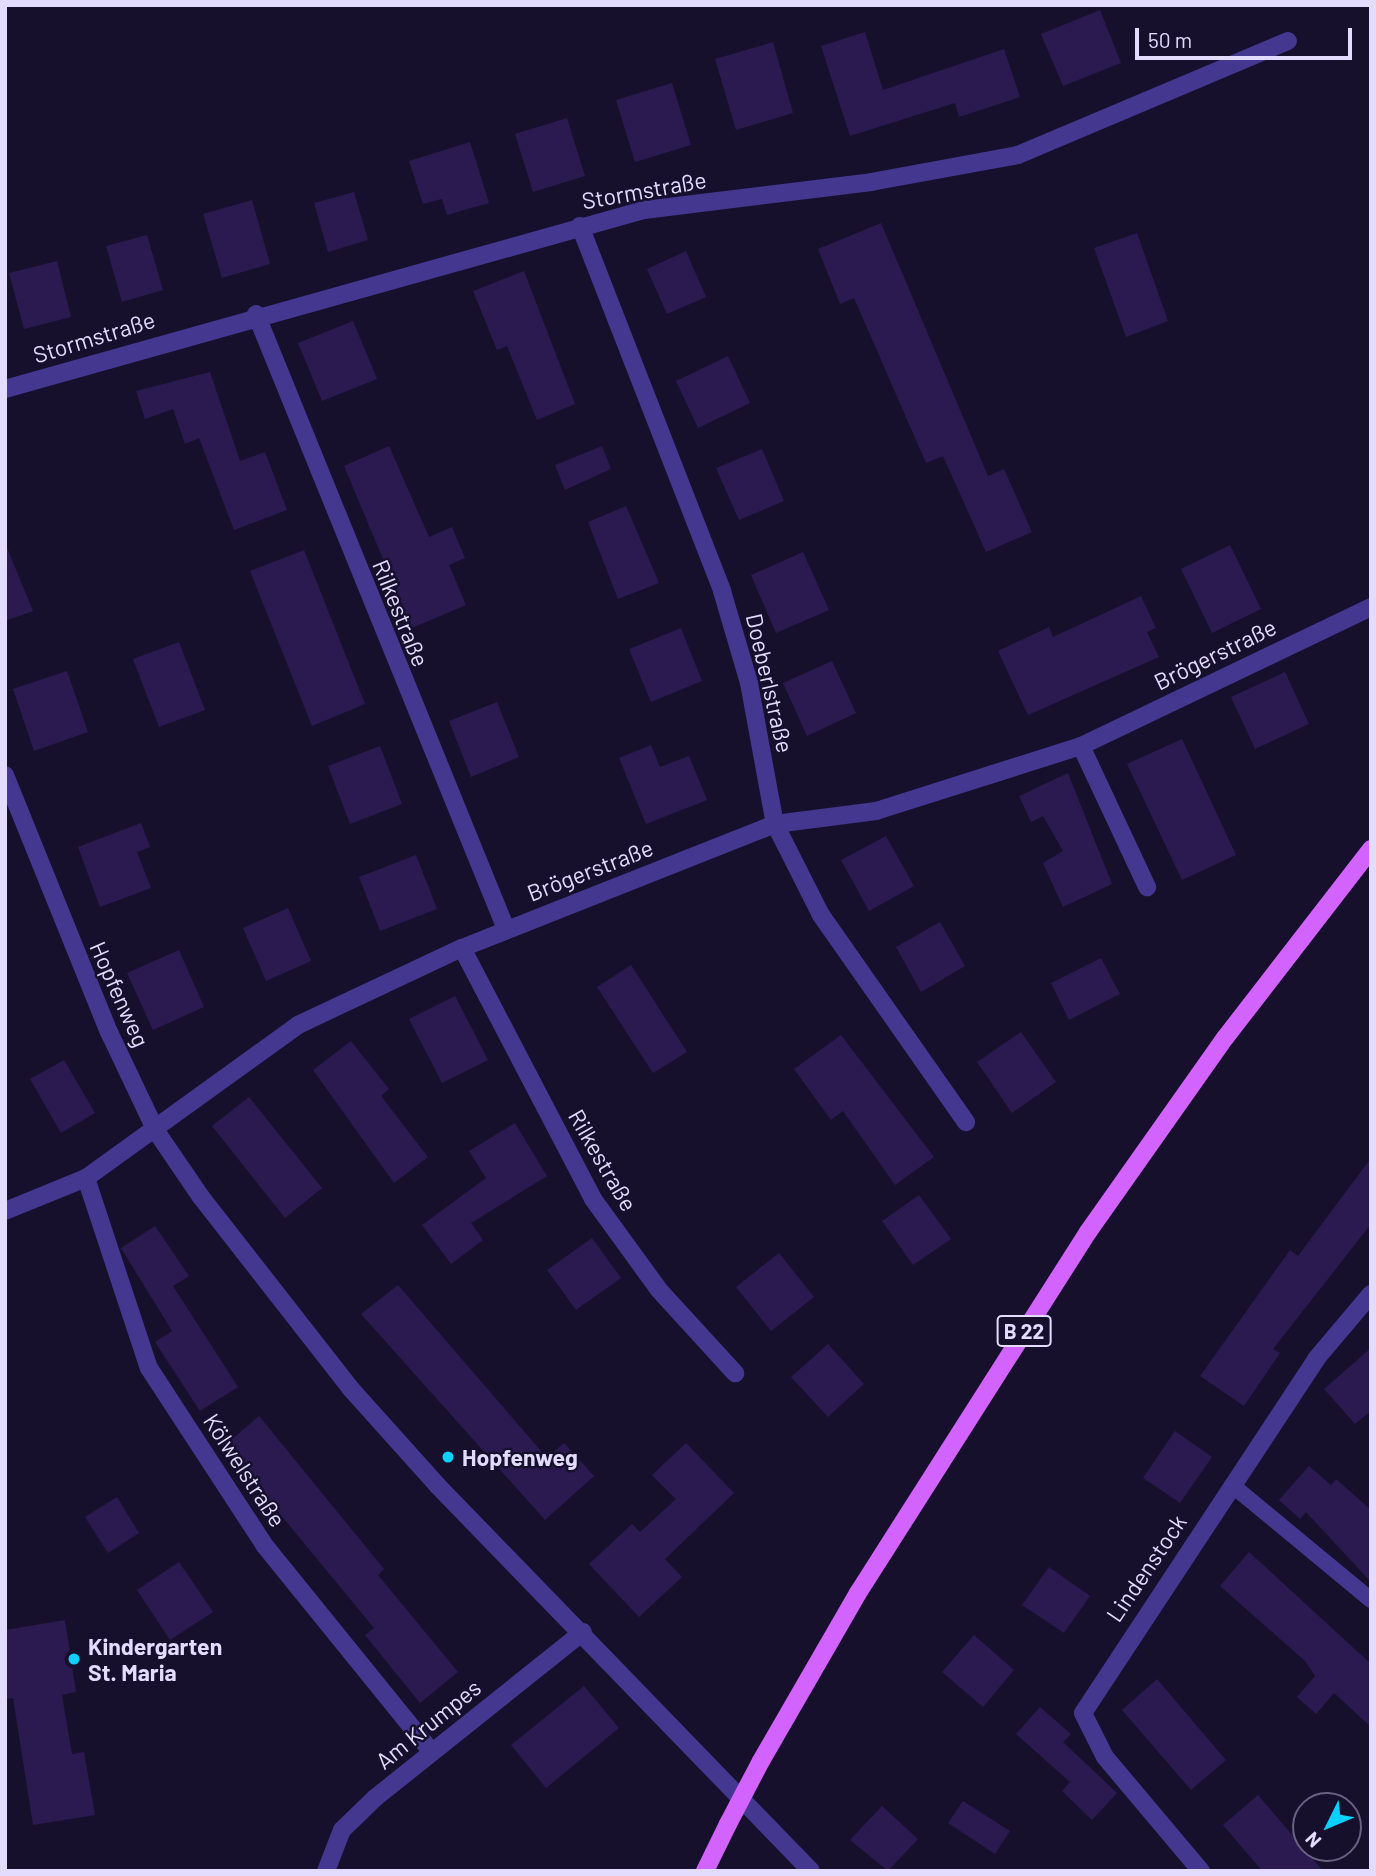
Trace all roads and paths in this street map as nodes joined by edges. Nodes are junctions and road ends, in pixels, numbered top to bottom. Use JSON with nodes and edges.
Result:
{"nodes":[{"id":1,"x":1288,"y":41,"type":"dead end"},
{"id":2,"x":580,"y":226,"type":"junction"},
{"id":3,"x":256,"y":314,"type":"junction"},
{"id":4,"x":5,"y":389,"type":"edge"},
{"id":5,"x":1371,"y":607,"type":"edge"},
{"id":6,"x":1080,"y":746,"type":"junction"},
{"id":7,"x":5,"y":775,"type":"edge"},
{"id":8,"x":775,"y":824,"type":"junction"},
{"id":9,"x":1371,"y":849,"type":"edge"},
{"id":10,"x":1147,"y":887,"type":"dead end"},
{"id":11,"x":506,"y":929,"type":"junction"},
{"id":12,"x":462,"y":948,"type":"junction"},
{"id":13,"x":966,"y":1122,"type":"dead end"},
{"id":14,"x":156,"y":1131,"type":"junction"},
{"id":15,"x":86,"y":1178,"type":"junction"},
{"id":16,"x":5,"y":1211,"type":"edge"},
{"id":17,"x":1371,"y":1294,"type":"edge"},
{"id":18,"x":735,"y":1373,"type":"dead end"},
{"id":19,"x":1232,"y":1485,"type":"junction"},
{"id":20,"x":1371,"y":1600,"type":"edge"},
{"id":21,"x":583,"y":1632,"type":"junction"},
{"id":22,"x":431,"y":1751,"type":"junction"},
{"id":23,"x":326,"y":1871,"type":"edge"},
{"id":24,"x":705,"y":1871,"type":"edge"},
{"id":25,"x":811,"y":1871,"type":"edge"},
{"id":26,"x":1201,"y":1871,"type":"edge"}],
"edges":[{"from":1,"to":2,"type":"street","name":"Stormstraße"},
{"from":2,"to":3,"type":"street","name":"Stormstraße"},
{"from":2,"to":8,"type":"street","name":"Doeberlstraße"},
{"from":3,"to":4,"type":"street","name":"Stormstraße"},
{"from":3,"to":11,"type":"street","name":"Rilkestraße"},
{"from":5,"to":6,"type":"street","name":"Brögerstraße"},
{"from":6,"to":8,"type":"street","name":"Brögerstraße"},
{"from":6,"to":10,"type":"street"},
{"from":7,"to":14,"type":"street","name":"Hopfenweg"},
{"from":8,"to":11,"type":"street","name":"Brögerstraße"},
{"from":8,"to":13,"type":"street","name":"Doeberlstraße"},
{"from":9,"to":24,"type":"main road","number":"B 22","bridge":true},
{"from":11,"to":12,"type":"street","name":"Brögerstraße"},
{"from":12,"to":14,"type":"street","name":"Brögerstraße"},
{"from":12,"to":18,"type":"street","name":"Rilkestraße"},
{"from":14,"to":15,"type":"street","name":"Brögerstraße"},
{"from":14,"to":21,"type":"street","name":"Hopfenweg"},
{"from":15,"to":16,"type":"street","name":"Brögerstraße"},
{"from":15,"to":22,"type":"street","name":"Kölwelstraße"},
{"from":17,"to":19,"type":"street","name":"Lindenstock"},
{"from":19,"to":20,"type":"lane"},
{"from":19,"to":26,"type":"street","name":"Lindenstock"},
{"from":21,"to":22,"type":"street","name":"Am Krumpes"},
{"from":21,"to":25,"type":"street","name":"Hopfenweg"},
{"from":22,"to":23,"type":"street","name":"Am Krumpes"}]}
